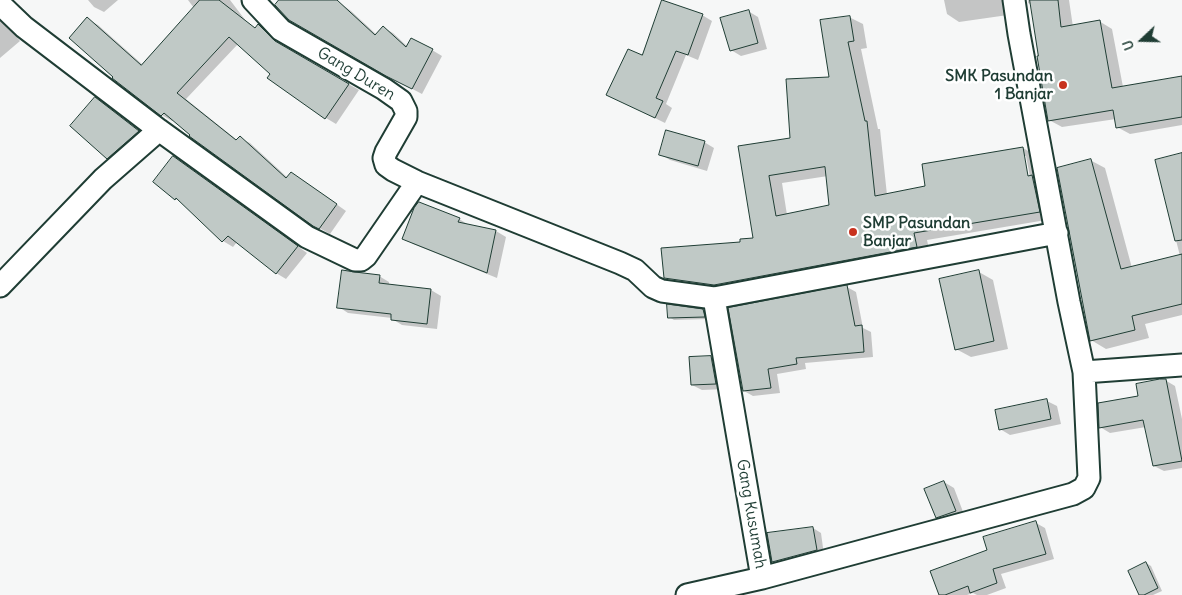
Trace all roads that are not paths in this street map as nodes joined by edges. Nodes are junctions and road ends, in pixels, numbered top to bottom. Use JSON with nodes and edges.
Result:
{"nodes":[{"id":1,"x":253,"y":0,"type":"edge"},
{"id":2,"x":1014,"y":0,"type":"edge"},
{"id":3,"x":0,"y":3,"type":"edge"},
{"id":4,"x":159,"y":130,"type":"junction"},
{"id":5,"x":417,"y":182,"type":"junction"},
{"id":6,"x":1057,"y":233,"type":"junction"},
{"id":7,"x":0,"y":286,"type":"edge"},
{"id":8,"x":714,"y":298,"type":"junction"},
{"id":9,"x":1182,"y":365,"type":"edge"},
{"id":10,"x":1084,"y":372,"type":"junction"},
{"id":11,"x":762,"y":578,"type":"junction"},
{"id":12,"x":687,"y":595,"type":"edge"}],
"edges":[{"from":1,"to":5,"type":"street","name":"Gang Duren"},
{"from":2,"to":6,"type":"street","name":"Gang Kusumah"},
{"from":3,"to":4,"type":"street"},
{"from":4,"to":5,"type":"street"},
{"from":4,"to":7,"type":"street"},
{"from":5,"to":8,"type":"street","name":"Gang Duren"},
{"from":6,"to":8,"type":"street"},
{"from":6,"to":10,"type":"street","name":"Gang Kusumah"},
{"from":8,"to":11,"type":"street","name":"Gang Kusumah"},
{"from":9,"to":10,"type":"street"},
{"from":10,"to":11,"type":"street","name":"Gang Kusumah"},
{"from":11,"to":12,"type":"street"}]}
